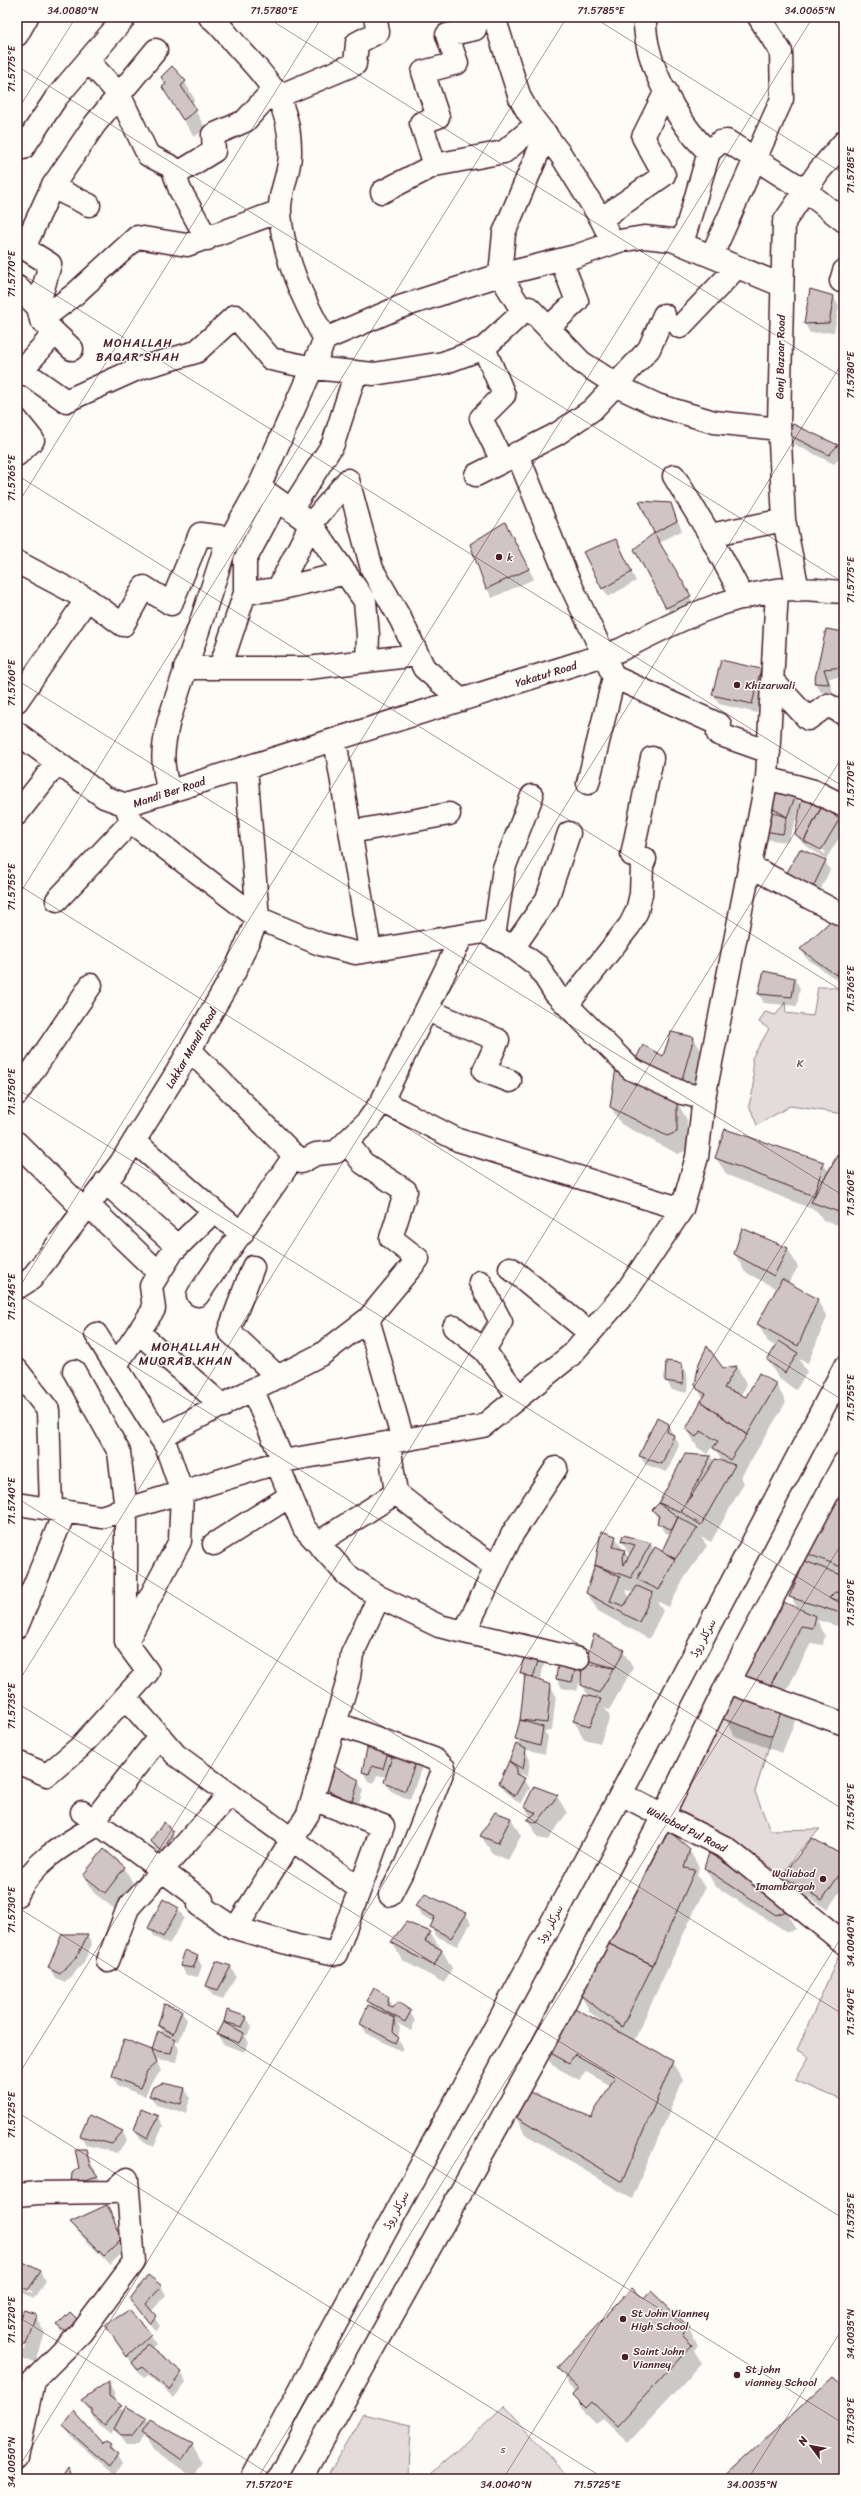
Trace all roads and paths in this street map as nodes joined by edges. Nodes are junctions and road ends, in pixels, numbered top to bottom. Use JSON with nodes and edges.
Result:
{"nodes":[{"id":1,"x":27,"y":17,"type":"edge"},
{"id":2,"x":125,"y":17,"type":"edge"},
{"id":3,"x":210,"y":17,"type":"edge"},
{"id":4,"x":375,"y":17,"type":"edge"},
{"id":5,"x":472,"y":17,"type":"edge"},
{"id":6,"x":494,"y":17,"type":"edge"},
{"id":7,"x":645,"y":17,"type":"edge"},
{"id":8,"x":759,"y":17,"type":"edge"},
{"id":9,"x":17,"y":35,"type":"edge"},
{"id":10,"x":156,"y":50,"type":"dead end"},
{"id":11,"x":88,"y":61,"type":"junction"},
{"id":12,"x":666,"y":91,"type":"junction"},
{"id":13,"x":277,"y":93,"type":"junction"},
{"id":14,"x":119,"y":94,"type":"junction"},
{"id":15,"x":541,"y":129,"type":"junction"},
{"id":16,"x":844,"y":142,"type":"edge"},
{"id":17,"x":23,"y":148,"type":"dead end"},
{"id":18,"x":709,"y":152,"type":"junction"},
{"id":19,"x":756,"y":159,"type":"junction"},
{"id":20,"x":435,"y":165,"type":"junction"},
{"id":21,"x":175,"y":175,"type":"junction"},
{"id":22,"x":52,"y":187,"type":"junction"},
{"id":23,"x":806,"y":190,"type":"junction"},
{"id":24,"x":382,"y":192,"type":"dead end"},
{"id":25,"x":89,"y":205,"type":"dead end"},
{"id":26,"x":280,"y":211,"type":"junction"},
{"id":27,"x":601,"y":219,"type":"junction"},
{"id":28,"x":844,"y":221,"type":"edge"},
{"id":29,"x":207,"y":238,"type":"junction"},
{"id":30,"x":613,"y":243,"type":"junction"},
{"id":31,"x":682,"y":244,"type":"junction"},
{"id":32,"x":712,"y":255,"type":"junction"},
{"id":33,"x":561,"y":260,"type":"junction"},
{"id":34,"x":737,"y":267,"type":"junction"},
{"id":35,"x":500,"y":275,"type":"junction"},
{"id":36,"x":781,"y":285,"type":"junction"},
{"id":37,"x":17,"y":288,"type":"edge"},
{"id":38,"x":523,"y":312,"type":"junction"},
{"id":39,"x":45,"y":320,"type":"junction"},
{"id":40,"x":548,"y":328,"type":"junction"},
{"id":41,"x":325,"y":339,"type":"junction"},
{"id":42,"x":484,"y":348,"type":"junction"},
{"id":43,"x":72,"y":349,"type":"dead end"},
{"id":44,"x":313,"y":368,"type":"junction"},
{"id":45,"x":19,"y":372,"type":"edge"},
{"id":46,"x":356,"y":372,"type":"junction"},
{"id":47,"x":617,"y":385,"type":"junction"},
{"id":48,"x":17,"y":420,"type":"edge"},
{"id":49,"x":779,"y":429,"type":"junction"},
{"id":50,"x":17,"y":455,"type":"edge"},
{"id":51,"x":510,"y":457,"type":"junction"},
{"id":52,"x":476,"y":475,"type":"dead end"},
{"id":53,"x":674,"y":476,"type":"dead end"},
{"id":54,"x":259,"y":487,"type":"junction"},
{"id":55,"x":284,"y":505,"type":"junction"},
{"id":56,"x":784,"y":520,"type":"junction"},
{"id":57,"x":311,"y":524,"type":"junction"},
{"id":58,"x":710,"y":535,"type":"junction"},
{"id":59,"x":231,"y":538,"type":"junction"},
{"id":60,"x":17,"y":562,"type":"edge"},
{"id":61,"x":346,"y":573,"type":"junction"},
{"id":62,"x":278,"y":589,"type":"junction"},
{"id":63,"x":788,"y":590,"type":"junction"},
{"id":64,"x":844,"y":592,"type":"edge"},
{"id":65,"x":245,"y":593,"type":"junction"},
{"id":66,"x":743,"y":598,"type":"junction"},
{"id":67,"x":87,"y":599,"type":"junction"},
{"id":68,"x":417,"y":656,"type":"junction"},
{"id":69,"x":602,"y":656,"type":"junction"},
{"id":70,"x":367,"y":661,"type":"junction"},
{"id":71,"x":185,"y":668,"type":"junction"},
{"id":72,"x":220,"y":668,"type":"junction"},
{"id":73,"x":614,"y":677,"type":"junction"},
{"id":74,"x":772,"y":680,"type":"junction"},
{"id":75,"x":461,"y":700,"type":"junction"},
{"id":76,"x":17,"y":701,"type":"edge"},
{"id":77,"x":844,"y":714,"type":"edge"},
{"id":78,"x":17,"y":733,"type":"edge"},
{"id":79,"x":335,"y":740,"type":"junction"},
{"id":80,"x":769,"y":752,"type":"junction"},
{"id":81,"x":652,"y":758,"type":"dead end"},
{"id":82,"x":57,"y":762,"type":"junction"},
{"id":83,"x":246,"y":767,"type":"junction"},
{"id":84,"x":767,"y":778,"type":"junction"},
{"id":85,"x":588,"y":783,"type":"dead end"},
{"id":86,"x":169,"y":792,"type":"junction"},
{"id":87,"x":532,"y":796,"type":"dead end"},
{"id":88,"x":844,"y":806,"type":"edge"},
{"id":89,"x":129,"y":813,"type":"junction"},
{"id":90,"x":17,"y":814,"type":"edge"},
{"id":91,"x":449,"y":814,"type":"dead end"},
{"id":92,"x":351,"y":832,"type":"junction"},
{"id":93,"x":569,"y":832,"type":"dead end"},
{"id":94,"x":750,"y":866,"type":"junction"},
{"id":95,"x":56,"y":900,"type":"dead end"},
{"id":96,"x":844,"y":916,"type":"edge"},
{"id":97,"x":258,"y":918,"type":"junction"},
{"id":98,"x":462,"y":936,"type":"junction"},
{"id":99,"x":494,"y":937,"type":"junction"},
{"id":100,"x":513,"y":948,"type":"junction"},
{"id":101,"x":370,"y":950,"type":"junction"},
{"id":102,"x":91,"y":985,"type":"dead end"},
{"id":103,"x":567,"y":1005,"type":"junction"},
{"id":104,"x":426,"y":1010,"type":"junction"},
{"id":105,"x":190,"y":1050,"type":"junction"},
{"id":106,"x":510,"y":1081,"type":"dead end"},
{"id":107,"x":17,"y":1094,"type":"edge"},
{"id":108,"x":704,"y":1098,"type":"junction"},
{"id":109,"x":382,"y":1101,"type":"junction"},
{"id":110,"x":134,"y":1141,"type":"junction"},
{"id":111,"x":347,"y":1142,"type":"junction"},
{"id":112,"x":17,"y":1143,"type":"edge"},
{"id":113,"x":295,"y":1156,"type":"junction"},
{"id":114,"x":106,"y":1182,"type":"junction"},
{"id":115,"x":86,"y":1208,"type":"junction"},
{"id":116,"x":682,"y":1209,"type":"junction"},
{"id":117,"x":214,"y":1211,"type":"junction"},
{"id":118,"x":242,"y":1234,"type":"junction"},
{"id":119,"x":177,"y":1246,"type":"junction"},
{"id":120,"x":253,"y":1267,"type":"dead end"},
{"id":121,"x":510,"y":1268,"type":"dead end"},
{"id":122,"x":159,"y":1273,"type":"junction"},
{"id":123,"x":480,"y":1282,"type":"dead end"},
{"id":124,"x":17,"y":1288,"type":"edge"},
{"id":125,"x":198,"y":1295,"type":"dead end"},
{"id":126,"x":368,"y":1319,"type":"junction"},
{"id":127,"x":454,"y":1327,"type":"dead end"},
{"id":128,"x":138,"y":1332,"type":"junction"},
{"id":129,"x":590,"y":1333,"type":"junction"},
{"id":130,"x":96,"y":1334,"type":"dead end"},
{"id":131,"x":484,"y":1350,"type":"junction"},
{"id":132,"x":116,"y":1365,"type":"junction"},
{"id":133,"x":844,"y":1368,"type":"edge"},
{"id":134,"x":74,"y":1371,"type":"dead end"},
{"id":135,"x":278,"y":1377,"type":"junction"},
{"id":136,"x":21,"y":1383,"type":"edge"},
{"id":137,"x":253,"y":1391,"type":"junction"},
{"id":138,"x":519,"y":1397,"type":"junction"},
{"id":139,"x":223,"y":1406,"type":"junction"},
{"id":140,"x":160,"y":1437,"type":"junction"},
{"id":141,"x":396,"y":1441,"type":"junction"},
{"id":142,"x":280,"y":1462,"type":"junction"},
{"id":143,"x":844,"y":1462,"type":"edge"},
{"id":144,"x":556,"y":1468,"type":"dead end"},
{"id":145,"x":182,"y":1492,"type":"junction"},
{"id":146,"x":396,"y":1493,"type":"junction"},
{"id":147,"x":290,"y":1496,"type":"junction"},
{"id":148,"x":17,"y":1504,"type":"edge"},
{"id":149,"x":126,"y":1509,"type":"junction"},
{"id":150,"x":58,"y":1510,"type":"junction"},
{"id":151,"x":318,"y":1543,"type":"junction"},
{"id":152,"x":214,"y":1544,"type":"dead end"},
{"id":153,"x":496,"y":1567,"type":"junction"},
{"id":154,"x":379,"y":1597,"type":"junction"},
{"id":155,"x":17,"y":1627,"type":"edge"},
{"id":156,"x":465,"y":1632,"type":"junction"},
{"id":157,"x":126,"y":1642,"type":"junction"},
{"id":158,"x":578,"y":1659,"type":"dead end"},
{"id":159,"x":728,"y":1682,"type":"junction"},
{"id":160,"x":125,"y":1697,"type":"junction"},
{"id":161,"x":335,"y":1724,"type":"junction"},
{"id":162,"x":844,"y":1724,"type":"edge"},
{"id":163,"x":160,"y":1736,"type":"junction"},
{"id":164,"x":17,"y":1762,"type":"edge"},
{"id":165,"x":230,"y":1794,"type":"junction"},
{"id":166,"x":621,"y":1794,"type":"junction"},
{"id":167,"x":313,"y":1799,"type":"junction"},
{"id":168,"x":663,"y":1816,"type":"junction"},
{"id":169,"x":92,"y":1819,"type":"junction"},
{"id":170,"x":293,"y":1840,"type":"junction"},
{"id":171,"x":163,"y":1871,"type":"junction"},
{"id":172,"x":360,"y":1889,"type":"junction"},
{"id":173,"x":17,"y":1895,"type":"edge"},
{"id":174,"x":390,"y":1895,"type":"dead end"},
{"id":175,"x":236,"y":1928,"type":"junction"},
{"id":176,"x":844,"y":1944,"type":"edge"},
{"id":177,"x":108,"y":1961,"type":"dead end"},
{"id":178,"x":17,"y":2195,"type":"edge"},
{"id":179,"x":17,"y":2458,"type":"edge"},
{"id":180,"x":252,"y":2479,"type":"edge"},
{"id":181,"x":301,"y":2479,"type":"edge"}],
"edges":[{"from":1,"to":9,"type":"street"},
{"from":2,"to":11,"type":"street"},
{"from":3,"to":13,"type":"street"},
{"from":4,"to":13,"type":"street"},
{"from":5,"to":20,"type":"street"},
{"from":6,"to":15,"type":"street"},
{"from":7,"to":12,"type":"street"},
{"from":8,"to":19,"type":"street"},
{"from":10,"to":14,"type":"street"},
{"from":11,"to":14,"type":"street"},
{"from":11,"to":17,"type":"street"},
{"from":12,"to":18,"type":"street"},
{"from":12,"to":27,"type":"street"},
{"from":13,"to":21,"type":"street"},
{"from":13,"to":26,"type":"street"},
{"from":14,"to":21,"type":"street"},
{"from":14,"to":22,"type":"street"},
{"from":15,"to":20,"type":"street"},
{"from":15,"to":27,"type":"street"},
{"from":15,"to":35,"type":"street"},
{"from":16,"to":23,"type":"street","name":"Ganj Bazaar Road"},
{"from":18,"to":19,"type":"street"},
{"from":18,"to":31,"type":"street"},
{"from":19,"to":23,"type":"street"},
{"from":19,"to":32,"type":"street"},
{"from":20,"to":24,"type":"street"},
{"from":21,"to":29,"type":"street"},
{"from":22,"to":25,"type":"street"},
{"from":22,"to":39,"type":"street"},
{"from":23,"to":28,"type":"street"},
{"from":23,"to":36,"type":"street","name":"Ganj Bazaar Road"},
{"from":26,"to":29,"type":"street"},
{"from":26,"to":41,"type":"street"},
{"from":27,"to":30,"type":"street"},
{"from":29,"to":39,"type":"street"},
{"from":30,"to":31,"type":"street"},
{"from":30,"to":33,"type":"street"},
{"from":31,"to":32,"type":"street"},
{"from":32,"to":34,"type":"street"},
{"from":33,"to":35,"type":"street"},
{"from":33,"to":40,"type":"street"},
{"from":34,"to":36,"type":"street"},
{"from":34,"to":47,"type":"street"},
{"from":35,"to":38,"type":"street"},
{"from":35,"to":41,"type":"street"},
{"from":36,"to":49,"type":"street","name":"Ganj Bazaar Road"},
{"from":37,"to":39,"type":"street"},
{"from":38,"to":40,"type":"street"},
{"from":38,"to":42,"type":"street"},
{"from":39,"to":43,"type":"street"},
{"from":39,"to":45,"type":"street"},
{"from":40,"to":47,"type":"street"},
{"from":41,"to":44,"type":"street"},
{"from":42,"to":46,"type":"street"},
{"from":42,"to":51,"type":"street"},
{"from":44,"to":45,"type":"street"},
{"from":44,"to":46,"type":"street"},
{"from":44,"to":54,"type":"street"},
{"from":46,"to":55,"type":"street"},
{"from":47,"to":49,"type":"street"},
{"from":47,"to":51,"type":"street"},
{"from":48,"to":50,"type":"street"},
{"from":49,"to":56,"type":"street","name":"Ganj Bazaar Road"},
{"from":51,"to":52,"type":"street"},
{"from":51,"to":69,"type":"street"},
{"from":53,"to":58,"type":"street"},
{"from":54,"to":55,"type":"street"},
{"from":54,"to":59,"type":"street"},
{"from":55,"to":57,"type":"street"},
{"from":55,"to":65,"type":"street"},
{"from":56,"to":58,"type":"street"},
{"from":56,"to":63,"type":"street","name":"Ganj Bazaar Road"},
{"from":57,"to":61,"type":"street"},
{"from":57,"to":62,"type":"street"},
{"from":57,"to":68,"type":"street"},
{"from":58,"to":66,"type":"street"},
{"from":59,"to":67,"type":"street"},
{"from":59,"to":71,"type":"street"},
{"from":60,"to":67,"type":"street"},
{"from":61,"to":62,"type":"street"},
{"from":61,"to":70,"type":"street"},
{"from":62,"to":65,"type":"street"},
{"from":63,"to":64,"type":"street","name":"Yakatut Road"},
{"from":63,"to":66,"type":"street","name":"Yakatut Road"},
{"from":63,"to":74,"type":"street","name":"Ganj Bazaar Road"},
{"from":65,"to":72,"type":"street"},
{"from":66,"to":69,"type":"street","name":"Yakatut Road"},
{"from":67,"to":76,"type":"street"},
{"from":68,"to":70,"type":"street"},
{"from":68,"to":75,"type":"street"},
{"from":69,"to":73,"type":"street"},
{"from":69,"to":75,"type":"street","name":"Yakatut Road"},
{"from":70,"to":72,"type":"street"},
{"from":71,"to":72,"type":"street"},
{"from":71,"to":86,"type":"street"},
{"from":73,"to":80,"type":"street"},
{"from":73,"to":85,"type":"street"},
{"from":74,"to":77,"type":"street"},
{"from":74,"to":80,"type":"street","name":"Ganj Bazaar Road"},
{"from":75,"to":79,"type":"street","name":"Yakatut Road"},
{"from":78,"to":82,"type":"street","name":"Mandi Ber Road"},
{"from":79,"to":83,"type":"street","name":"Yakatut Road"},
{"from":79,"to":92,"type":"street"},
{"from":80,"to":84,"type":"street","name":"Ganj Bazaar Road"},
{"from":81,"to":103,"type":"street"},
{"from":82,"to":89,"type":"street","name":"Mandi Ber Road"},
{"from":82,"to":90,"type":"street"},
{"from":83,"to":86,"type":"street","name":"Mandi Ber Road"},
{"from":83,"to":97,"type":"street","name":"Lakkar Mandi Road"},
{"from":84,"to":88,"type":"street"},
{"from":84,"to":94,"type":"street","name":"Ganj Bazaar Road"},
{"from":86,"to":89,"type":"street","name":"Mandi Ber Road"},
{"from":87,"to":99,"type":"street"},
{"from":89,"to":95,"type":"street"},
{"from":89,"to":97,"type":"street"},
{"from":91,"to":92,"type":"street"},
{"from":92,"to":101,"type":"street"},
{"from":93,"to":100,"type":"street"},
{"from":94,"to":96,"type":"street"},
{"from":94,"to":108,"type":"street","name":"Ganj Bazaar Road"},
{"from":97,"to":101,"type":"street"},
{"from":97,"to":105,"type":"street","name":"Lakkar Mandi Road"},
{"from":98,"to":99,"type":"street"},
{"from":98,"to":101,"type":"street"},
{"from":98,"to":104,"type":"street"},
{"from":99,"to":100,"type":"street"},
{"from":100,"to":103,"type":"street"},
{"from":102,"to":107,"type":"street"},
{"from":103,"to":108,"type":"street"},
{"from":104,"to":106,"type":"street"},
{"from":104,"to":109,"type":"street"},
{"from":105,"to":110,"type":"street","name":"Lakkar Mandi Road"},
{"from":105,"to":113,"type":"street"},
{"from":108,"to":116,"type":"street","name":"Ganj Bazaar Road"},
{"from":109,"to":111,"type":"street"},
{"from":109,"to":116,"type":"street"},
{"from":110,"to":114,"type":"street","name":"Lakkar Mandi Road"},
{"from":110,"to":117,"type":"street"},
{"from":111,"to":113,"type":"street"},
{"from":111,"to":126,"type":"street"},
{"from":112,"to":115,"type":"street"},
{"from":113,"to":118,"type":"street"},
{"from":114,"to":115,"type":"street","name":"Lakkar Mandi Road"},
{"from":114,"to":119,"type":"street"},
{"from":115,"to":122,"type":"street"},
{"from":115,"to":124,"type":"street","name":"Lakkar Mandi Road"},
{"from":116,"to":129,"type":"street","name":"Ganj Bazaar Road"},
{"from":117,"to":118,"type":"street"},
{"from":117,"to":119,"type":"street"},
{"from":118,"to":125,"type":"street"},
{"from":119,"to":122,"type":"street"},
{"from":120,"to":135,"type":"street"},
{"from":121,"to":129,"type":"street"},
{"from":122,"to":128,"type":"street"},
{"from":123,"to":131,"type":"street"},
{"from":126,"to":135,"type":"street"},
{"from":126,"to":141,"type":"street"},
{"from":127,"to":131,"type":"street"},
{"from":128,"to":132,"type":"street"},
{"from":128,"to":139,"type":"street"},
{"from":129,"to":138,"type":"street","name":"Ganj Bazaar Road"},
{"from":130,"to":132,"type":"street"},
{"from":131,"to":138,"type":"street"},
{"from":132,"to":140,"type":"street"},
{"from":133,"to":166,"type":"street","name":"سرکلر روڈ"},
{"from":134,"to":149,"type":"street"},
{"from":135,"to":137,"type":"street"},
{"from":136,"to":150,"type":"street"},
{"from":137,"to":139,"type":"street"},
{"from":137,"to":142,"type":"street"},
{"from":138,"to":141,"type":"street","name":"Ganj Bazaar Road"},
{"from":139,"to":140,"type":"street"},
{"from":140,"to":145,"type":"street"},
{"from":141,"to":142,"type":"street","name":"Ganj Bazaar Road"},
{"from":141,"to":146,"type":"street"},
{"from":142,"to":145,"type":"street","name":"Ganj Bazaar Road"},
{"from":142,"to":147,"type":"street"},
{"from":143,"to":159,"type":"street"},
{"from":144,"to":153,"type":"street"},
{"from":145,"to":149,"type":"street","name":"Ganj Bazaar Road"},
{"from":145,"to":157,"type":"street"},
{"from":146,"to":151,"type":"street"},
{"from":146,"to":153,"type":"street"},
{"from":147,"to":151,"type":"street"},
{"from":147,"to":152,"type":"street"},
{"from":148,"to":150,"type":"street","name":"Ganj Bazaar Road"},
{"from":149,"to":150,"type":"street","name":"Ganj Bazaar Road"},
{"from":149,"to":157,"type":"street"},
{"from":150,"to":155,"type":"street"},
{"from":151,"to":154,"type":"street"},
{"from":153,"to":156,"type":"street"},
{"from":154,"to":156,"type":"street"},
{"from":154,"to":161,"type":"street"},
{"from":156,"to":158,"type":"street"},
{"from":157,"to":160,"type":"street"},
{"from":159,"to":162,"type":"street"},
{"from":159,"to":168,"type":"street"},
{"from":160,"to":163,"type":"street"},
{"from":160,"to":164,"type":"street"},
{"from":161,"to":167,"type":"street"},
{"from":161,"to":174,"type":"street"},
{"from":163,"to":165,"type":"street"},
{"from":163,"to":169,"type":"street"},
{"from":165,"to":170,"type":"street"},
{"from":165,"to":171,"type":"street"},
{"from":166,"to":168,"type":"street","name":"Waliabad Pul Road"},
{"from":166,"to":180,"type":"street","name":"سرکلر روڈ"},
{"from":167,"to":170,"type":"street"},
{"from":167,"to":172,"type":"street"},
{"from":168,"to":176,"type":"street","name":"Waliabad Pul Road"},
{"from":168,"to":181,"type":"street"},
{"from":169,"to":171,"type":"street"},
{"from":169,"to":173,"type":"street"},
{"from":170,"to":172,"type":"street"},
{"from":170,"to":175,"type":"street"},
{"from":171,"to":175,"type":"street"},
{"from":171,"to":177,"type":"street"},
{"from":172,"to":175,"type":"street"},
{"from":178,"to":179,"type":"street"}]}
